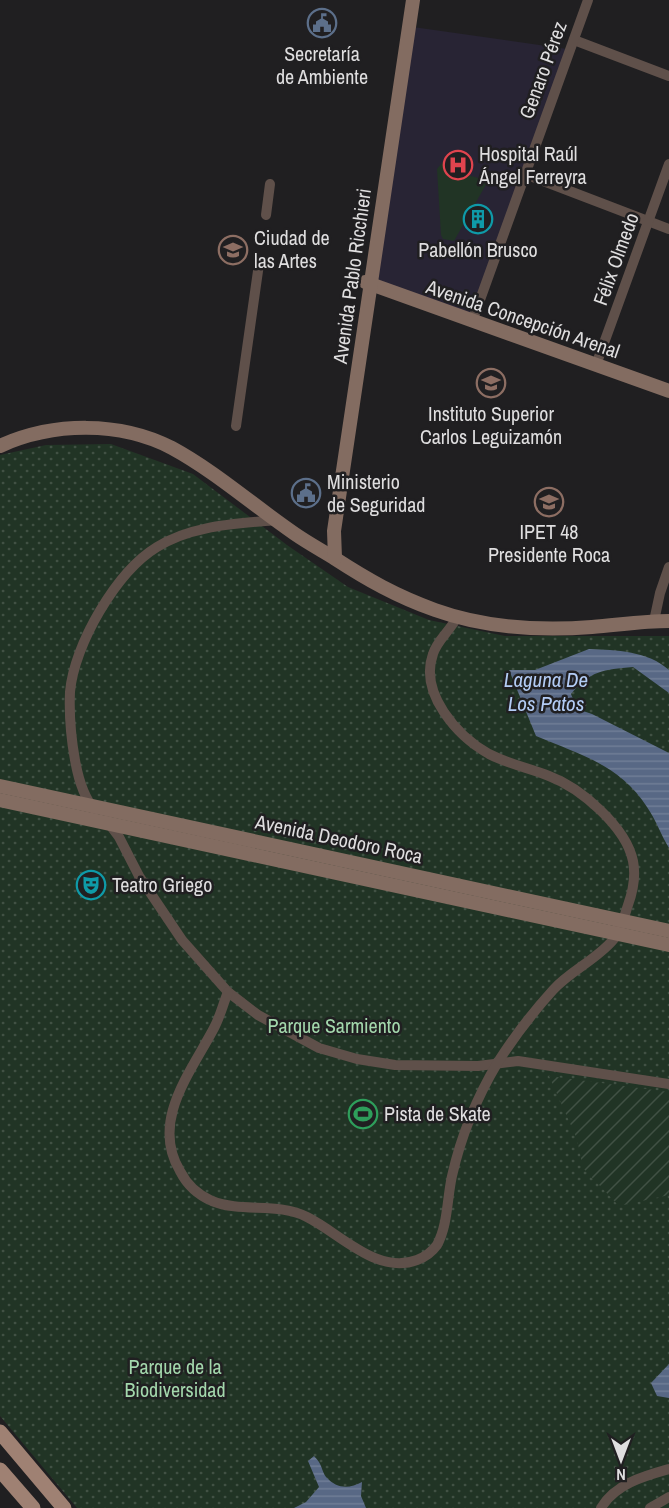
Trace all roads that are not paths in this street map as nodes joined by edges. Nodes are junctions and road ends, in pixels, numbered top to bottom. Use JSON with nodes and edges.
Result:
{"nodes":[{"id":1,"x":408,"y":0,"type":"edge"},
{"id":2,"x":413,"y":0,"type":"edge"},
{"id":3,"x":588,"y":0,"type":"edge"},
{"id":4,"x":574,"y":40,"type":"junction"},
{"id":5,"x":669,"y":76,"type":"edge"},
{"id":6,"x":669,"y":165,"type":"edge"},
{"id":7,"x":525,"y":174,"type":"junction"},
{"id":8,"x":270,"y":184,"type":"dead end"},
{"id":9,"x":266,"y":215,"type":"dead end"},
{"id":10,"x":648,"y":221,"type":"junction"},
{"id":11,"x":669,"y":229,"type":"edge"},
{"id":12,"x":259,"y":264,"type":"dead end"},
{"id":13,"x":368,"y":281,"type":"junction"},
{"id":14,"x":472,"y":319,"type":"junction"},
{"id":15,"x":597,"y":362,"type":"junction"},
{"id":16,"x":669,"y":384,"type":"edge"},
{"id":17,"x":669,"y":391,"type":"edge"},
{"id":18,"x":236,"y":426,"type":"dead end"},
{"id":19,"x":0,"y":446,"type":"edge"},
{"id":20,"x":276,"y":520,"type":"junction"},
{"id":21,"x":320,"y":549,"type":"junction"},
{"id":22,"x":335,"y":558,"type":"junction"},
{"id":23,"x":669,"y":567,"type":"edge"},
{"id":24,"x":457,"y":617,"type":"junction"},
{"id":25,"x":654,"y":621,"type":"junction"},
{"id":26,"x":669,"y":621,"type":"edge"},
{"id":27,"x":0,"y":786,"type":"edge"},
{"id":28,"x":0,"y":800,"type":"edge"},
{"id":29,"x":93,"y":808,"type":"junction"},
{"id":30,"x":110,"y":824,"type":"junction"},
{"id":31,"x":620,"y":927,"type":"junction"},
{"id":32,"x":669,"y":932,"type":"edge"},
{"id":33,"x":669,"y":945,"type":"edge"},
{"id":34,"x":228,"y":992,"type":"junction"},
{"id":35,"x":498,"y":1062,"type":"junction"},
{"id":36,"x":669,"y":1084,"type":"edge"},
{"id":37,"x":0,"y":1432,"type":"edge"},
{"id":38,"x":669,"y":1469,"type":"edge"},
{"id":39,"x":0,"y":1470,"type":"edge"},
{"id":40,"x":669,"y":1497,"type":"edge"},
{"id":41,"x":33,"y":1508,"type":"edge"},
{"id":42,"x":64,"y":1508,"type":"edge"},
{"id":43,"x":601,"y":1508,"type":"edge"},
{"id":44,"x":650,"y":1508,"type":"edge"}],
"edges":[{"from":1,"to":13,"type":"main road","name":"Avenida Pablo Ricchieri"},
{"from":2,"to":13,"type":"main road","name":"Avenida Pablo Ricchieri"},
{"from":3,"to":4,"type":"street","name":"Genaro Pérez"},
{"from":4,"to":5,"type":"street"},
{"from":4,"to":7,"type":"street","name":"Genaro Pérez"},
{"from":6,"to":10,"type":"street","name":"Félix Olmedo"},
{"from":7,"to":10,"type":"street"},
{"from":7,"to":14,"type":"street","name":"Genaro Pérez"},
{"from":8,"to":9,"type":"street"},
{"from":10,"to":11,"type":"street"},
{"from":10,"to":15,"type":"street","name":"Félix Olmedo"},
{"from":12,"to":18,"type":"street"},
{"from":13,"to":14,"type":"main road","name":"Avenida Concepción Arenal"},
{"from":13,"to":21,"type":"main road","name":"Avenida Pablo Ricchieri"},
{"from":13,"to":22,"type":"main road","name":"Avenida Pablo Ricchieri"},
{"from":14,"to":15,"type":"main road","name":"Avenida Concepción Arenal"},
{"from":15,"to":16,"type":"main road","name":"Avenida Concepción Arenal"},
{"from":15,"to":17,"type":"main road","name":"Avenida Concepción Arenal"},
{"from":19,"to":20,"type":"main road"},
{"from":20,"to":21,"type":"main road"},
{"from":20,"to":29,"type":"street"},
{"from":21,"to":22,"type":"main road"},
{"from":22,"to":24,"type":"main road"},
{"from":23,"to":25,"type":"street"},
{"from":24,"to":25,"type":"main road"},
{"from":24,"to":31,"type":"street"},
{"from":25,"to":26,"type":"main road"},
{"from":27,"to":29,"type":"main road","name":"Avenida Deodoro Roca"},
{"from":28,"to":30,"type":"main road","name":"Avenida Deodoro Roca"},
{"from":29,"to":30,"type":"street"},
{"from":29,"to":31,"type":"main road","name":"Avenida Deodoro Roca"},
{"from":30,"to":31,"type":"main road","name":"Avenida Deodoro Roca"},
{"from":30,"to":34,"type":"street"},
{"from":31,"to":32,"type":"main road","name":"Avenida Deodoro Roca"},
{"from":31,"to":33,"type":"main road","name":"Avenida Deodoro Roca"},
{"from":31,"to":35,"type":"street"},
{"from":34,"to":35,"type":"street"},
{"from":34,"to":35,"type":"street"},
{"from":35,"to":36,"type":"street"},
{"from":37,"to":42,"type":"main road"},
{"from":38,"to":43,"type":"street"},
{"from":39,"to":41,"type":"main road"},
{"from":40,"to":44,"type":"street"}]}
